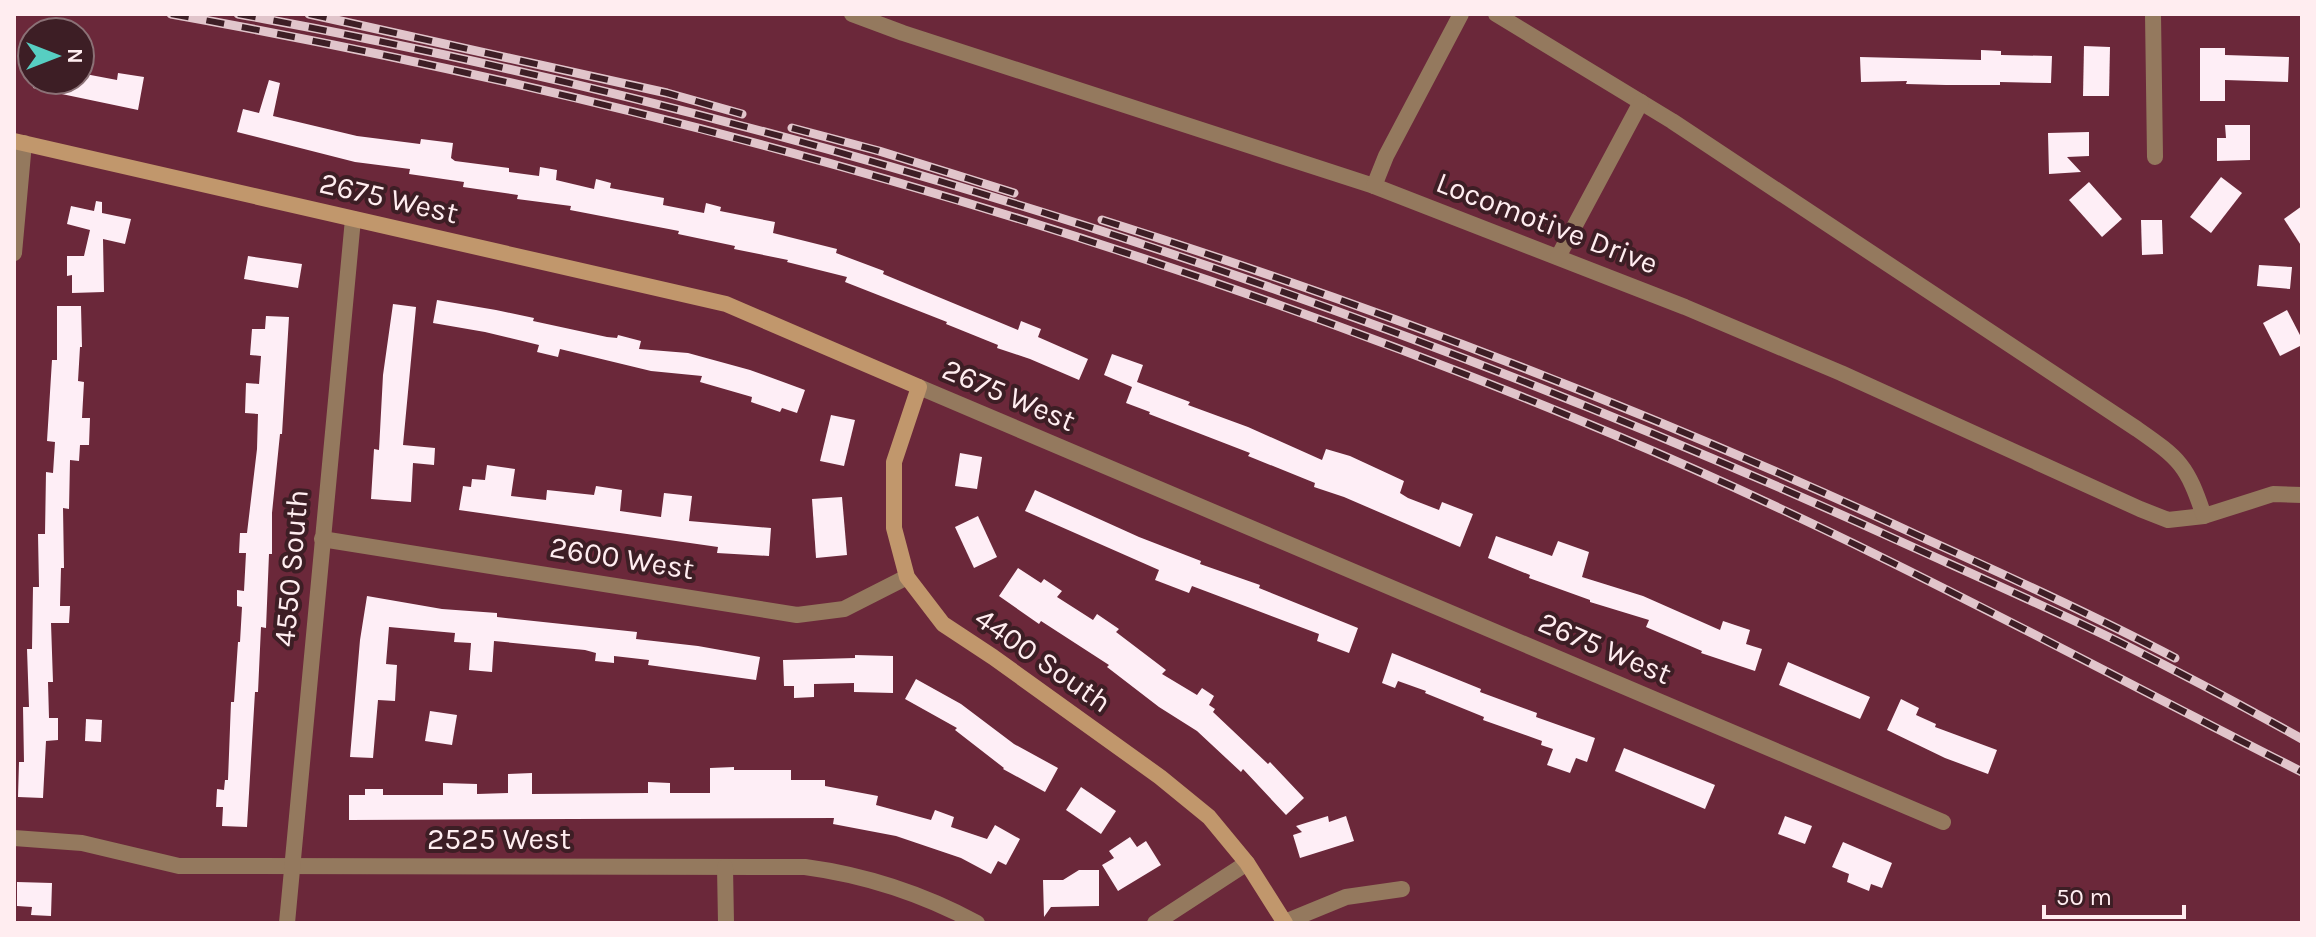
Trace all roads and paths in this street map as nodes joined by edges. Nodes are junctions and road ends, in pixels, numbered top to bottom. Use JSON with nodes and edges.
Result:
{"nodes":[{"id":1,"x":852,"y":14,"type":"edge"},
{"id":2,"x":1461,"y":14,"type":"edge"},
{"id":3,"x":1496,"y":14,"type":"edge"},
{"id":4,"x":2153,"y":14,"type":"edge"},
{"id":5,"x":1641,"y":102,"type":"junction"},
{"id":6,"x":19,"y":142,"type":"edge"},
{"id":7,"x":2155,"y":157,"type":"dead end"},
{"id":8,"x":1374,"y":186,"type":"junction"},
{"id":9,"x":353,"y":219,"type":"junction"},
{"id":10,"x":14,"y":253,"type":"edge"},
{"id":11,"x":1558,"y":257,"type":"junction"},
{"id":12,"x":919,"y":387,"type":"junction"},
{"id":13,"x":2302,"y":495,"type":"edge"},
{"id":14,"x":2204,"y":516,"type":"junction"},
{"id":15,"x":322,"y":539,"type":"junction"},
{"id":16,"x":907,"y":577,"type":"junction"},
{"id":17,"x":1943,"y":822,"type":"dead end"},
{"id":18,"x":14,"y":838,"type":"edge"},
{"id":19,"x":1247,"y":863,"type":"junction"},
{"id":20,"x":725,"y":867,"type":"junction"},
{"id":21,"x":291,"y":868,"type":"junction"},
{"id":22,"x":1402,"y":889,"type":"dead end"},
{"id":23,"x":287,"y":923,"type":"edge"},
{"id":24,"x":726,"y":923,"type":"edge"},
{"id":25,"x":977,"y":923,"type":"edge"},
{"id":26,"x":1155,"y":923,"type":"edge"},
{"id":27,"x":1285,"y":923,"type":"edge"}],
"edges":[{"from":1,"to":8,"type":"street","name":"Locomotive Drive"},
{"from":2,"to":8,"type":"street"},
{"from":3,"to":5,"type":"street"},
{"from":4,"to":7,"type":"street"},
{"from":5,"to":11,"type":"street"},
{"from":5,"to":14,"type":"street"},
{"from":6,"to":9,"type":"street","name":"2675 West"},
{"from":6,"to":10,"type":"street"},
{"from":8,"to":11,"type":"street","name":"Locomotive Drive"},
{"from":9,"to":12,"type":"street","name":"2675 West"},
{"from":9,"to":15,"type":"street","name":"4550 South"},
{"from":11,"to":14,"type":"street","name":"Locomotive Drive"},
{"from":12,"to":16,"type":"street","name":"4400 South"},
{"from":12,"to":17,"type":"street","name":"2675 West"},
{"from":13,"to":14,"type":"street","name":"Locomotive Drive"},
{"from":15,"to":16,"type":"street","name":"2600 West"},
{"from":15,"to":21,"type":"street","name":"4550 South"},
{"from":16,"to":19,"type":"street","name":"4400 South"},
{"from":18,"to":21,"type":"street","name":"2525 West"},
{"from":19,"to":26,"type":"street"},
{"from":19,"to":27,"type":"street","name":"4400 South"},
{"from":20,"to":21,"type":"street","name":"2525 West"},
{"from":20,"to":24,"type":"street"},
{"from":20,"to":25,"type":"street","name":"2525 West"},
{"from":21,"to":23,"type":"street","name":"4550 South"},
{"from":22,"to":27,"type":"street"}]}
